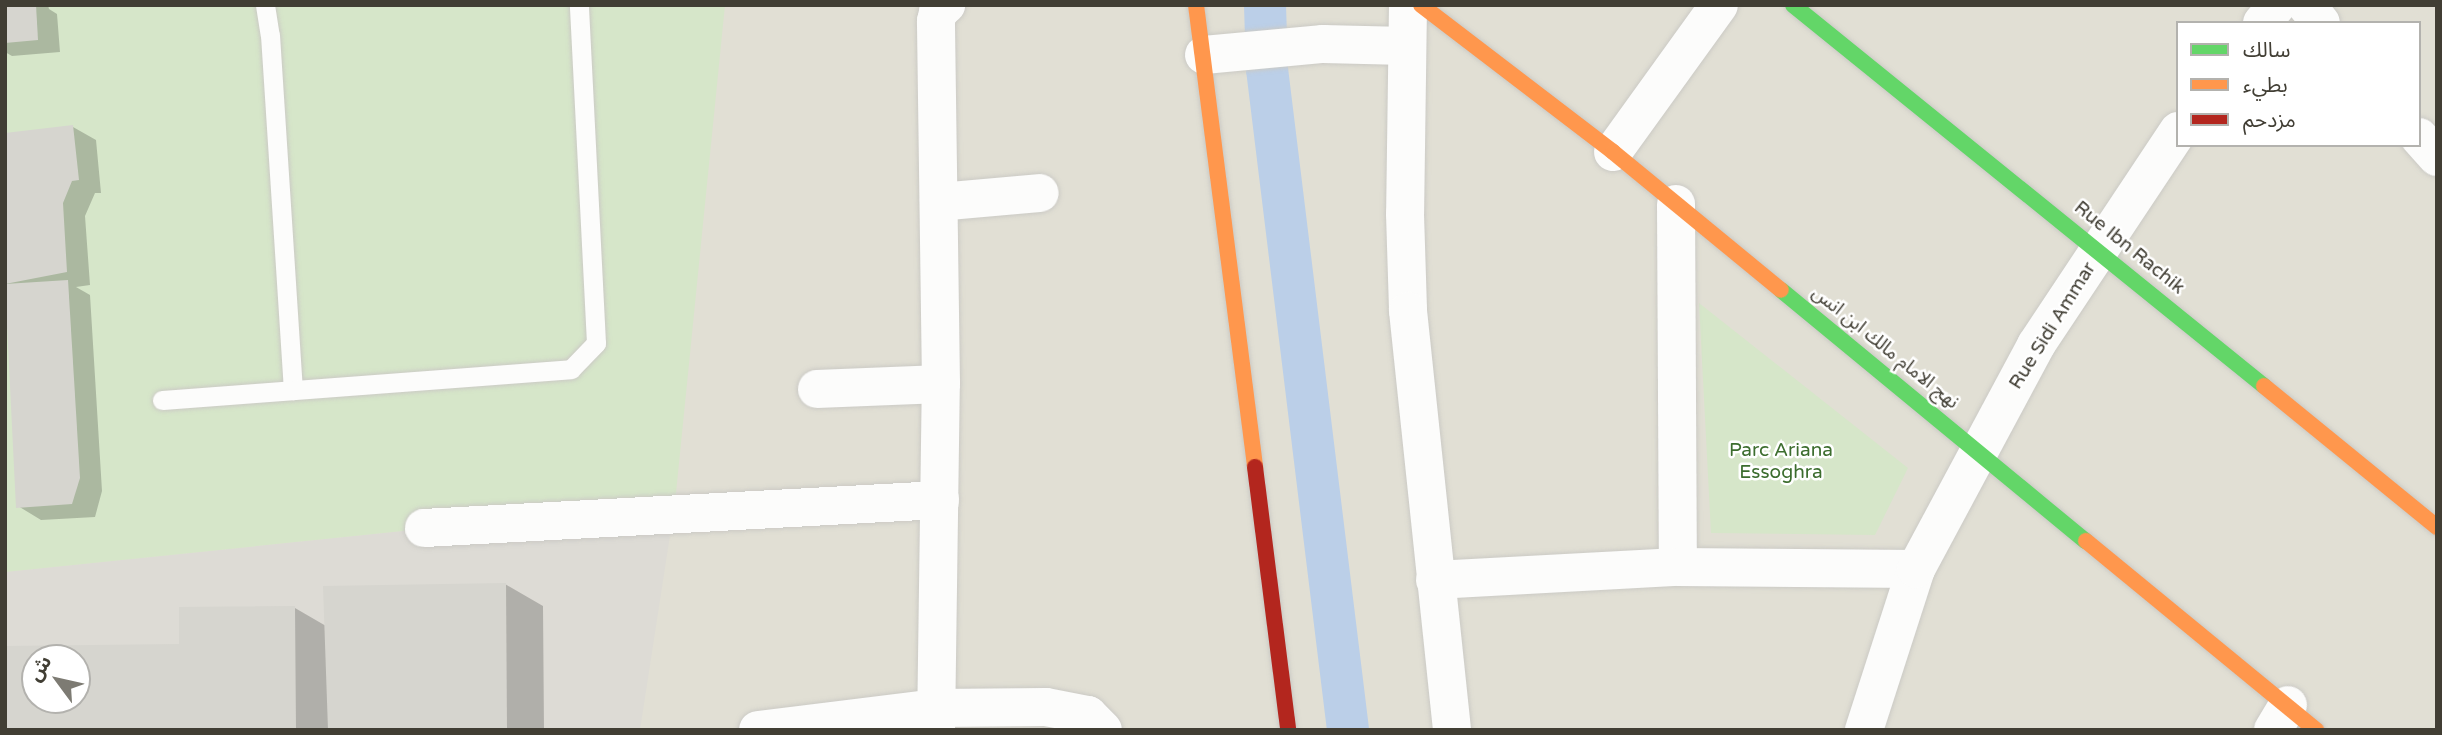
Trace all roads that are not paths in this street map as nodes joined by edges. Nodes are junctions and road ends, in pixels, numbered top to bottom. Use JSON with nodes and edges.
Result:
{"nodes":[{"id":1,"x":265,"y":5,"type":"edge"},
{"id":2,"x":579,"y":5,"type":"edge"},
{"id":3,"x":946,"y":5,"type":"edge"},
{"id":4,"x":1196,"y":5,"type":"edge"},
{"id":5,"x":1408,"y":5,"type":"edge"},
{"id":6,"x":1421,"y":5,"type":"edge"},
{"id":7,"x":1719,"y":5,"type":"edge"},
{"id":8,"x":1793,"y":5,"type":"edge"},
{"id":9,"x":2277,"y":5,"type":"edge"},
{"id":10,"x":2306,"y":5,"type":"edge"},
{"id":11,"x":2264,"y":21,"type":"edge"},
{"id":12,"x":2319,"y":21,"type":"edge"},
{"id":13,"x":1406,"y":46,"type":"junction"},
{"id":14,"x":1217,"y":54,"type":"junction"},
{"id":15,"x":2176,"y":134,"type":"edge"},
{"id":16,"x":2421,"y":139,"type":"edge"},
{"id":17,"x":1613,"y":152,"type":"junction"},
{"id":18,"x":2437,"y":157,"type":"edge"},
{"id":19,"x":1040,"y":193,"type":"dead end"},
{"id":20,"x":939,"y":202,"type":"junction"},
{"id":21,"x":1676,"y":204,"type":"junction"},
{"id":22,"x":2100,"y":251,"type":"junction"},
{"id":23,"x":941,"y":384,"type":"junction"},
{"id":24,"x":817,"y":389,"type":"dead end"},
{"id":25,"x":293,"y":390,"type":"junction"},
{"id":26,"x":162,"y":400,"type":"dead end"},
{"id":27,"x":1979,"y":452,"type":"junction"},
{"id":28,"x":940,"y":500,"type":"junction"},
{"id":29,"x":2437,"y":527,"type":"edge"},
{"id":30,"x":424,"y":528,"type":"dead end"},
{"id":31,"x":1678,"y":567,"type":"junction"},
{"id":32,"x":1916,"y":569,"type":"junction"},
{"id":33,"x":1436,"y":580,"type":"junction"},
{"id":34,"x":2281,"y":717,"type":"edge"},
{"id":35,"x":936,"y":719,"type":"edge"},
{"id":36,"x":758,"y":730,"type":"edge"},
{"id":37,"x":1103,"y":730,"type":"edge"},
{"id":38,"x":1288,"y":730,"type":"edge"},
{"id":39,"x":1452,"y":730,"type":"edge"},
{"id":40,"x":1864,"y":730,"type":"edge"},
{"id":41,"x":2316,"y":730,"type":"edge"}],
"edges":[{"from":1,"to":25,"type":"lane"},
{"from":2,"to":25,"type":"lane"},
{"from":3,"to":20,"type":"street"},
{"from":4,"to":14,"type":"street"},
{"from":5,"to":13,"type":"street"},
{"from":6,"to":17,"type":"street","name":"نهج الامام مالك ابن انس"},
{"from":7,"to":17,"type":"street"},
{"from":8,"to":22,"type":"street","name":"Rue Ibn Rachik"},
{"from":9,"to":11,"type":"street"},
{"from":10,"to":12,"type":"street"},
{"from":13,"to":14,"type":"street"},
{"from":13,"to":33,"type":"street"},
{"from":14,"to":38,"type":"street"},
{"from":15,"to":22,"type":"street","name":"Rue Sidi Ammar"},
{"from":16,"to":18,"type":"street"},
{"from":17,"to":21,"type":"street","name":"نهج الامام مالك ابن انس"},
{"from":19,"to":20,"type":"street"},
{"from":20,"to":23,"type":"street"},
{"from":21,"to":27,"type":"street","name":"نهج الامام مالك ابن انس"},
{"from":21,"to":31,"type":"street"},
{"from":22,"to":27,"type":"street","name":"Rue Sidi Ammar"},
{"from":22,"to":29,"type":"street","name":"Rue Ibn Rachik"},
{"from":23,"to":24,"type":"street"},
{"from":23,"to":28,"type":"street"},
{"from":25,"to":26,"type":"lane"},
{"from":27,"to":32,"type":"street","name":"Rue Sidi Ammar"},
{"from":27,"to":34,"type":"street","name":"نهج الامام مالك ابن انس"},
{"from":28,"to":30,"type":"street"},
{"from":28,"to":35,"type":"street"},
{"from":31,"to":32,"type":"street"},
{"from":31,"to":33,"type":"street"},
{"from":32,"to":40,"type":"street","name":"Rue Sidi Ammar"},
{"from":33,"to":39,"type":"street"},
{"from":34,"to":41,"type":"street","name":"نهج الامام مالك ابن انس"},
{"from":35,"to":36,"type":"street"},
{"from":35,"to":37,"type":"street"}]}
